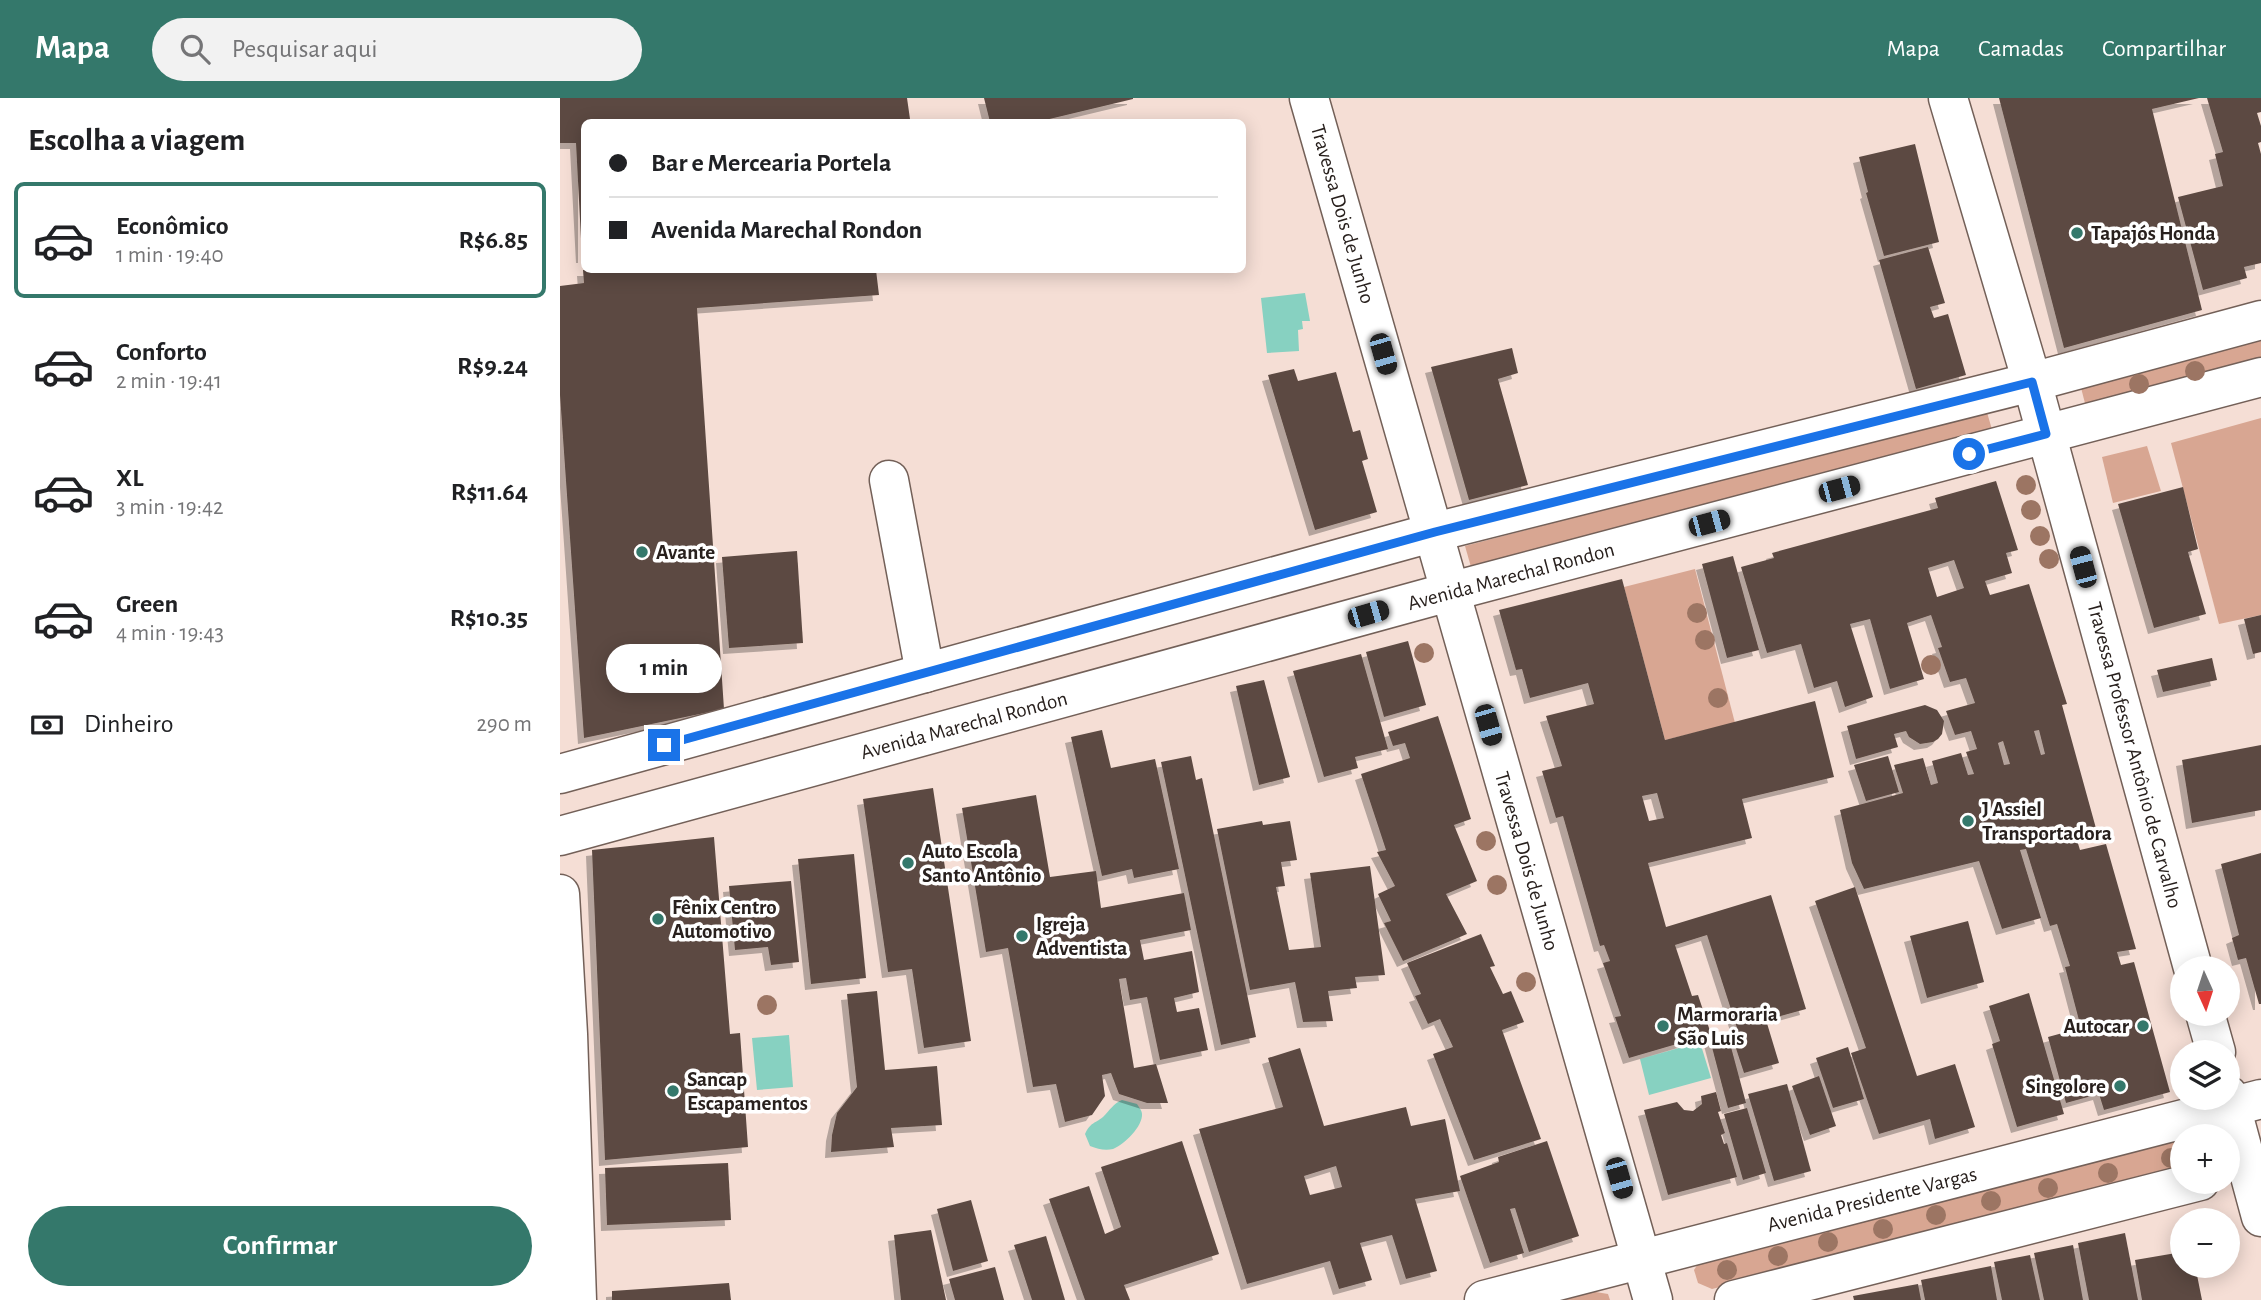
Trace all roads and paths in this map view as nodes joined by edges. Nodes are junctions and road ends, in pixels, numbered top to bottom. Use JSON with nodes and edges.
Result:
{"nodes":[{"id":1,"x":1309,"y":98,"type":"edge"},
{"id":2,"x":1948,"y":98,"type":"edge"},
{"id":3,"x":2261,"y":320,"type":"edge"},
{"id":4,"x":2261,"y":377,"type":"edge"},
{"id":5,"x":2032,"y":382,"type":"junction"},
{"id":6,"x":2046,"y":434,"type":"junction"},
{"id":7,"x":889,"y":480,"type":"dead end"},
{"id":8,"x":1435,"y":532,"type":"junction"},
{"id":9,"x":1449,"y":592,"type":"junction"},
{"id":10,"x":925,"y":673,"type":"junction"},
{"id":11,"x":560,"y":774,"type":"edge"},
{"id":12,"x":560,"y":836,"type":"edge"},
{"id":13,"x":560,"y":894,"type":"edge"},
{"id":14,"x":2190,"y":956,"type":"edge"},
{"id":15,"x":2240,"y":1100,"type":"edge"},
{"id":16,"x":2202,"y":1110,"type":"edge"},
{"id":17,"x":2246,"y":1169,"type":"edge"},
{"id":18,"x":2170,"y":1189,"type":"edge"},
{"id":19,"x":2261,"y":1217,"type":"edge"},
{"id":20,"x":1642,"y":1258,"type":"junction"},
{"id":21,"x":577,"y":1300,"type":"edge"},
{"id":22,"x":1484,"y":1300,"type":"edge"},
{"id":23,"x":1653,"y":1300,"type":"edge"},
{"id":24,"x":1734,"y":1300,"type":"edge"}],
"edges":[{"from":1,"to":8,"type":"street","name":"Travessa Dois de Junho"},
{"from":2,"to":5,"type":"street","name":"Travessa Professor Antônio de Carvalho"},
{"from":3,"to":5,"type":"street"},
{"from":4,"to":6,"type":"street","name":"Avenida Marechal Rondon"},
{"from":5,"to":6,"type":"street","name":"Travessa Professor Antônio de Carvalho"},
{"from":5,"to":8,"type":"street"},
{"from":6,"to":9,"type":"street","name":"Avenida Marechal Rondon"},
{"from":6,"to":14,"type":"street","name":"Travessa Professor Antônio de Carvalho"},
{"from":7,"to":10,"type":"street"},
{"from":8,"to":9,"type":"street","name":"Travessa Dois de Junho"},
{"from":8,"to":10,"type":"street"},
{"from":9,"to":12,"type":"street","name":"Avenida Marechal Rondon"},
{"from":9,"to":20,"type":"street","name":"Travessa Dois de Junho"},
{"from":10,"to":11,"type":"street"},
{"from":13,"to":21,"type":"street"},
{"from":15,"to":17,"type":"street"},
{"from":16,"to":20,"type":"street","name":"Avenida Presidente Vargas"},
{"from":17,"to":19,"type":"street"},
{"from":18,"to":24,"type":"street"},
{"from":20,"to":22,"type":"street","name":"Avenida Presidente Vargas"},
{"from":20,"to":23,"type":"street","name":"Travessa Dois de Junho"}]}
